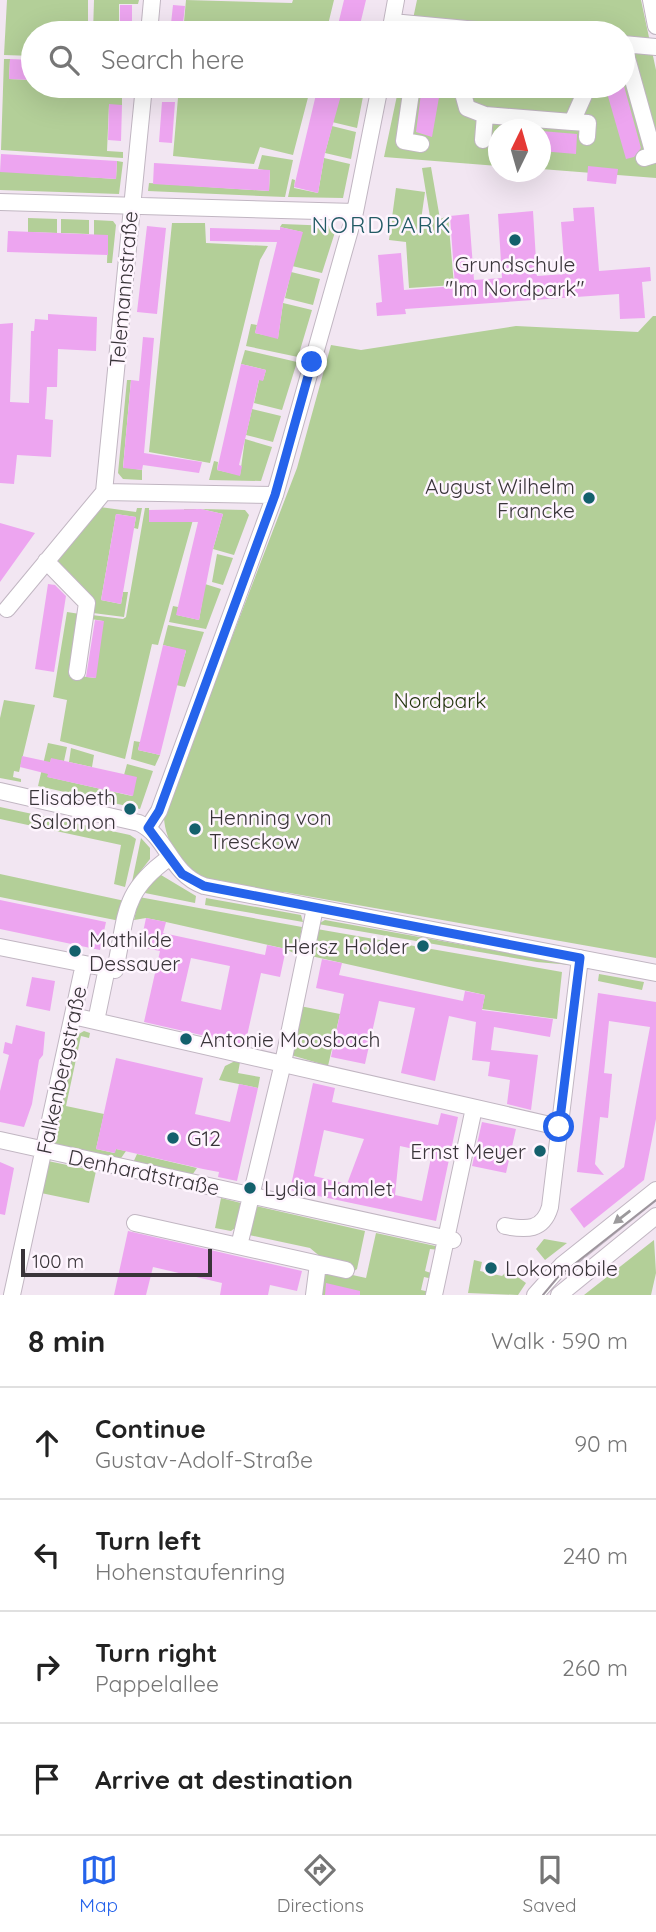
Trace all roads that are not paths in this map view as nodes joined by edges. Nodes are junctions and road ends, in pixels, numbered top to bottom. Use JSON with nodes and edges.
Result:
{"nodes":[{"id":1,"x":152,"y":0,"type":"edge"},
{"id":2,"x":396,"y":0,"type":"edge"},
{"id":3,"x":650,"y":0,"type":"edge"},
{"id":4,"x":150,"y":21,"type":"edge"},
{"id":5,"x":392,"y":21,"type":"edge"},
{"id":6,"x":656,"y":26,"type":"edge"},
{"id":7,"x":635,"y":45,"type":"edge"},
{"id":8,"x":656,"y":47,"type":"edge"},
{"id":9,"x":635,"y":87,"type":"edge"},
{"id":10,"x":143,"y":98,"type":"edge"},
{"id":11,"x":378,"y":98,"type":"edge"},
{"id":12,"x":410,"y":98,"type":"edge"},
{"id":13,"x":464,"y":98,"type":"edge"},
{"id":14,"x":583,"y":98,"type":"edge"},
{"id":15,"x":485,"y":115,"type":"junction"},
{"id":16,"x":572,"y":122,"type":"junction"},
{"id":17,"x":587,"y":137,"type":"dead end"},
{"id":18,"x":483,"y":140,"type":"dead end"},
{"id":19,"x":421,"y":144,"type":"dead end"},
{"id":20,"x":644,"y":158,"type":"dead end"},
{"id":21,"x":0,"y":202,"type":"edge"},
{"id":22,"x":130,"y":206,"type":"junction"},
{"id":23,"x":355,"y":212,"type":"junction"},
{"id":24,"x":104,"y":492,"type":"junction"},
{"id":25,"x":275,"y":495,"type":"junction"},
{"id":26,"x":46,"y":561,"type":"junction"},
{"id":27,"x":6,"y":609,"type":"dead end"},
{"id":28,"x":78,"y":672,"type":"dead end"},
{"id":29,"x":0,"y":790,"type":"edge"},
{"id":30,"x":148,"y":828,"type":"junction"},
{"id":31,"x":169,"y":858,"type":"junction"},
{"id":32,"x":315,"y":908,"type":"junction"},
{"id":33,"x":0,"y":947,"type":"edge"},
{"id":34,"x":580,"y":958,"type":"junction"},
{"id":35,"x":84,"y":964,"type":"junction"},
{"id":36,"x":107,"y":968,"type":"junction"},
{"id":37,"x":656,"y":973,"type":"edge"},
{"id":38,"x":73,"y":1016,"type":"junction"},
{"id":39,"x":96,"y":1021,"type":"junction"},
{"id":40,"x":283,"y":1063,"type":"junction"},
{"id":41,"x":474,"y":1108,"type":"junction"},
{"id":42,"x":559,"y":1127,"type":"junction"},
{"id":43,"x":0,"y":1140,"type":"edge"},
{"id":44,"x":43,"y":1150,"type":"junction"},
{"id":45,"x":656,"y":1190,"type":"edge"},
{"id":46,"x":251,"y":1196,"type":"junction"},
{"id":47,"x":656,"y":1216,"type":"edge"},
{"id":48,"x":135,"y":1223,"type":"dead end"},
{"id":49,"x":505,"y":1226,"type":"dead end"},
{"id":50,"x":450,"y":1240,"type":"junction"},
{"id":51,"x":239,"y":1246,"type":"junction"},
{"id":52,"x":318,"y":1264,"type":"junction"},
{"id":53,"x":346,"y":1270,"type":"dead end"},
{"id":54,"x":9,"y":1283,"type":"edge"},
{"id":55,"x":538,"y":1291,"type":"edge"},
{"id":56,"x":314,"y":1295,"type":"edge"},
{"id":57,"x":434,"y":1295,"type":"edge"},
{"id":58,"x":559,"y":1295,"type":"edge"}],
"edges":[{"from":1,"to":4,"type":"street"},
{"from":2,"to":5,"type":"street"},
{"from":3,"to":6,"type":"street"},
{"from":7,"to":8,"type":"street"},
{"from":9,"to":20,"type":"street"},
{"from":10,"to":22,"type":"street","name":"Telemannstraße"},
{"from":11,"to":23,"type":"street"},
{"from":12,"to":19,"type":"street"},
{"from":13,"to":15,"type":"street"},
{"from":14,"to":16,"type":"street"},
{"from":15,"to":16,"type":"street"},
{"from":15,"to":18,"type":"street"},
{"from":16,"to":17,"type":"street"},
{"from":21,"to":22,"type":"street"},
{"from":22,"to":23,"type":"street"},
{"from":22,"to":24,"type":"street","name":"Telemannstraße"},
{"from":23,"to":25,"type":"street"},
{"from":24,"to":25,"type":"street"},
{"from":24,"to":26,"type":"street"},
{"from":25,"to":30,"type":"street"},
{"from":26,"to":27,"type":"street"},
{"from":26,"to":28,"type":"street"},
{"from":29,"to":30,"type":"street"},
{"from":30,"to":31,"type":"street"},
{"from":31,"to":32,"type":"street"},
{"from":31,"to":36,"type":"street","name":"Falkenbergstraße"},
{"from":32,"to":34,"type":"street"},
{"from":32,"to":40,"type":"street"},
{"from":33,"to":35,"type":"street"},
{"from":34,"to":37,"type":"street"},
{"from":34,"to":42,"type":"street"},
{"from":35,"to":36,"type":"street","name":"Falkenbergstraße"},
{"from":35,"to":38,"type":"street","name":"Falkenbergstraße"},
{"from":36,"to":39,"type":"street"},
{"from":38,"to":39,"type":"street"},
{"from":38,"to":44,"type":"street","name":"Falkenbergstraße"},
{"from":39,"to":40,"type":"street"},
{"from":40,"to":41,"type":"street"},
{"from":40,"to":46,"type":"street"},
{"from":41,"to":42,"type":"street"},
{"from":41,"to":50,"type":"street"},
{"from":42,"to":49,"type":"street"},
{"from":43,"to":44,"type":"street","name":"Denhardtstraße"},
{"from":44,"to":46,"type":"street","name":"Denhardtstraße"},
{"from":44,"to":54,"type":"street","name":"Falkenbergstraße"},
{"from":45,"to":55,"type":"street","one_way":true},
{"from":46,"to":50,"type":"street","name":"Denhardtstraße"},
{"from":46,"to":51,"type":"street"},
{"from":47,"to":58,"type":"street"},
{"from":48,"to":51,"type":"street"},
{"from":50,"to":57,"type":"street"},
{"from":51,"to":52,"type":"street"},
{"from":52,"to":53,"type":"street"},
{"from":52,"to":56,"type":"street"}]}
